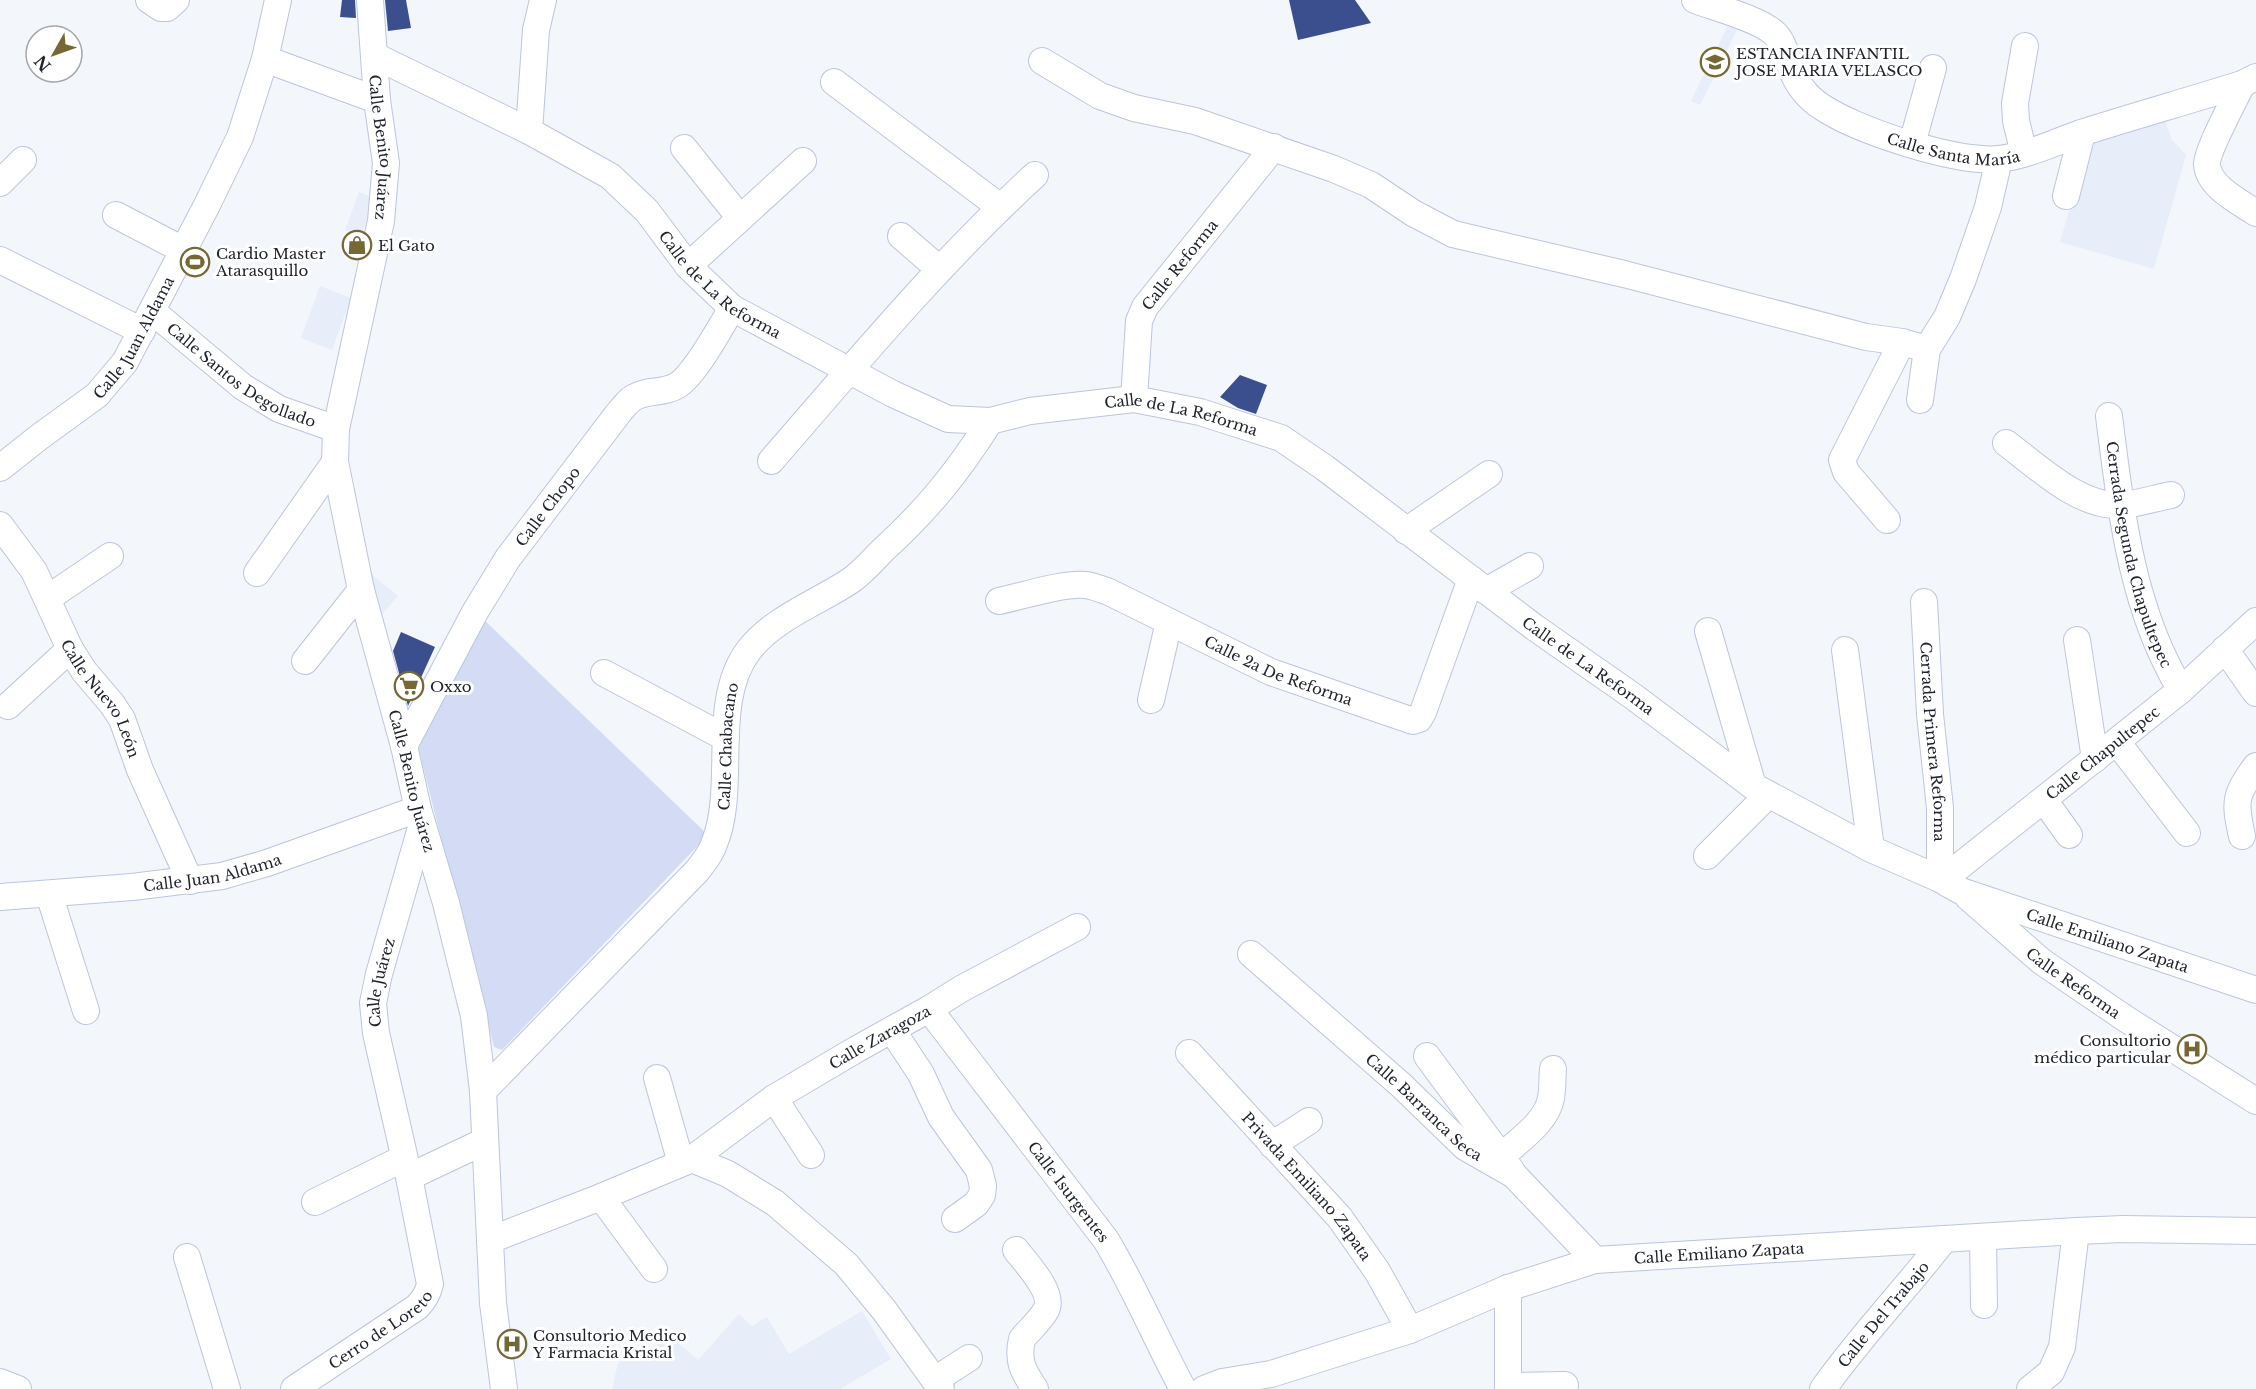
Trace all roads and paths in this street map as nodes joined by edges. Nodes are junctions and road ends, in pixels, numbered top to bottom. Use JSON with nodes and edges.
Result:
{"nodes":[{"id":1,"x":278,"y":0,"type":"edge"},
{"id":2,"x":370,"y":0,"type":"edge"},
{"id":3,"x":543,"y":0,"type":"edge"},
{"id":4,"x":1695,"y":0,"type":"edge"},
{"id":5,"x":2025,"y":46,"type":"dead end"},
{"id":6,"x":375,"y":56,"type":"junction"},
{"id":7,"x":265,"y":59,"type":"junction"},
{"id":8,"x":1042,"y":61,"type":"dead end"},
{"id":9,"x":1933,"y":68,"type":"dead end"},
{"id":10,"x":2249,"y":81,"type":"edge"},
{"id":11,"x":834,"y":82,"type":"dead end"},
{"id":12,"x":377,"y":99,"type":"junction"},
{"id":13,"x":528,"y":131,"type":"junction"},
{"id":14,"x":2082,"y":133,"type":"junction"},
{"id":15,"x":1912,"y":144,"type":"junction"},
{"id":16,"x":1274,"y":147,"type":"junction"},
{"id":17,"x":684,"y":148,"type":"dead end"},
{"id":18,"x":2024,"y":153,"type":"junction"},
{"id":19,"x":1999,"y":159,"type":"junction"},
{"id":20,"x":22,"y":160,"type":"dead end"},
{"id":21,"x":803,"y":161,"type":"dead end"},
{"id":22,"x":1035,"y":175,"type":"dead end"},
{"id":23,"x":0,"y":183,"type":"edge"},
{"id":24,"x":2066,"y":196,"type":"dead end"},
{"id":25,"x":1000,"y":207,"type":"junction"},
{"id":26,"x":2256,"y":213,"type":"edge"},
{"id":27,"x":116,"y":215,"type":"dead end"},
{"id":28,"x":740,"y":218,"type":"junction"},
{"id":29,"x":901,"y":237,"type":"dead end"},
{"id":30,"x":183,"y":250,"type":"junction"},
{"id":31,"x":0,"y":260,"type":"edge"},
{"id":32,"x":688,"y":266,"type":"junction"},
{"id":33,"x":939,"y":269,"type":"junction"},
{"id":34,"x":732,"y":308,"type":"junction"},
{"id":35,"x":147,"y":321,"type":"junction"},
{"id":36,"x":1902,"y":342,"type":"junction"},
{"id":37,"x":1927,"y":349,"type":"junction"},
{"id":38,"x":849,"y":370,"type":"junction"},
{"id":39,"x":1134,"y":399,"type":"junction"},
{"id":40,"x":1920,"y":400,"type":"dead end"},
{"id":41,"x":2109,"y":416,"type":"dead end"},
{"id":42,"x":990,"y":421,"type":"junction"},
{"id":43,"x":336,"y":429,"type":"junction"},
{"id":44,"x":2006,"y":443,"type":"dead end"},
{"id":45,"x":771,"y":461,"type":"dead end"},
{"id":46,"x":335,"y":462,"type":"junction"},
{"id":47,"x":0,"y":468,"type":"edge"},
{"id":48,"x":1489,"y":474,"type":"dead end"},
{"id":49,"x":2171,"y":495,"type":"dead end"},
{"id":50,"x":2120,"y":505,"type":"junction"},
{"id":51,"x":1887,"y":520,"type":"dead end"},
{"id":52,"x":0,"y":525,"type":"edge"},
{"id":53,"x":1406,"y":531,"type":"junction"},
{"id":54,"x":110,"y":556,"type":"dead end"},
{"id":55,"x":1530,"y":566,"type":"dead end"},
{"id":56,"x":257,"y":573,"type":"dead end"},
{"id":57,"x":1479,"y":585,"type":"junction"},
{"id":58,"x":361,"y":590,"type":"junction"},
{"id":59,"x":48,"y":598,"type":"junction"},
{"id":60,"x":999,"y":601,"type":"dead end"},
{"id":61,"x":1924,"y":602,"type":"dead end"},
{"id":62,"x":2256,"y":621,"type":"edge"},
{"id":63,"x":1169,"y":622,"type":"junction"},
{"id":64,"x":1708,"y":631,"type":"dead end"},
{"id":65,"x":2077,"y":640,"type":"dead end"},
{"id":66,"x":70,"y":649,"type":"junction"},
{"id":67,"x":2226,"y":649,"type":"junction"},
{"id":68,"x":1845,"y":650,"type":"dead end"},
{"id":69,"x":305,"y":661,"type":"dead end"},
{"id":70,"x":604,"y":673,"type":"dead end"},
{"id":71,"x":2181,"y":690,"type":"junction"},
{"id":72,"x":2256,"y":693,"type":"edge"},
{"id":73,"x":1151,"y":700,"type":"dead end"},
{"id":74,"x":8,"y":706,"type":"dead end"},
{"id":75,"x":726,"y":738,"type":"junction"},
{"id":76,"x":2117,"y":742,"type":"junction"},
{"id":77,"x":404,"y":746,"type":"junction"},
{"id":78,"x":2095,"y":759,"type":"junction"},
{"id":79,"x":2256,"y":766,"type":"edge"},
{"id":80,"x":1760,"y":791,"type":"junction"},
{"id":81,"x":2044,"y":800,"type":"junction"},
{"id":82,"x":420,"y":817,"type":"junction"},
{"id":83,"x":2187,"y":833,"type":"dead end"},
{"id":84,"x":2068,"y":835,"type":"dead end"},
{"id":85,"x":2242,"y":836,"type":"dead end"},
{"id":86,"x":1871,"y":849,"type":"junction"},
{"id":87,"x":1707,"y":856,"type":"dead end"},
{"id":88,"x":190,"y":881,"type":"junction"},
{"id":89,"x":1950,"y":884,"type":"junction"},
{"id":90,"x":49,"y":894,"type":"junction"},
{"id":91,"x":0,"y":897,"type":"edge"},
{"id":92,"x":1077,"y":927,"type":"dead end"},
{"id":93,"x":1251,"y":954,"type":"dead end"},
{"id":94,"x":2256,"y":990,"type":"edge"},
{"id":95,"x":930,"y":1009,"type":"junction"},
{"id":96,"x":86,"y":1011,"type":"dead end"},
{"id":97,"x":892,"y":1030,"type":"junction"},
{"id":98,"x":1189,"y":1053,"type":"dead end"},
{"id":99,"x":1427,"y":1056,"type":"dead end"},
{"id":100,"x":1553,"y":1069,"type":"dead end"},
{"id":101,"x":657,"y":1078,"type":"dead end"},
{"id":102,"x":483,"y":1091,"type":"junction"},
{"id":103,"x":774,"y":1098,"type":"junction"},
{"id":104,"x":2256,"y":1101,"type":"edge"},
{"id":105,"x":1309,"y":1121,"type":"dead end"},
{"id":106,"x":485,"y":1141,"type":"junction"},
{"id":107,"x":1272,"y":1145,"type":"junction"},
{"id":108,"x":811,"y":1155,"type":"dead end"},
{"id":109,"x":686,"y":1161,"type":"junction"},
{"id":110,"x":1508,"y":1166,"type":"junction"},
{"id":111,"x":406,"y":1167,"type":"junction"},
{"id":112,"x":601,"y":1197,"type":"junction"},
{"id":113,"x":315,"y":1202,"type":"dead end"},
{"id":114,"x":955,"y":1219,"type":"dead end"},
{"id":115,"x":2076,"y":1231,"type":"junction"},
{"id":116,"x":2256,"y":1231,"type":"edge"},
{"id":117,"x":1983,"y":1238,"type":"junction"},
{"id":118,"x":490,"y":1240,"type":"junction"},
{"id":119,"x":1942,"y":1241,"type":"junction"},
{"id":120,"x":1016,"y":1250,"type":"dead end"},
{"id":121,"x":187,"y":1257,"type":"dead end"},
{"id":122,"x":1594,"y":1260,"type":"junction"},
{"id":123,"x":654,"y":1269,"type":"dead end"},
{"id":124,"x":430,"y":1284,"type":"joint"},
{"id":125,"x":1508,"y":1288,"type":"junction"},
{"id":126,"x":1984,"y":1305,"type":"dead end"},
{"id":127,"x":1410,"y":1330,"type":"junction"},
{"id":128,"x":969,"y":1358,"type":"dead end"},
{"id":129,"x":1276,"y":1381,"type":"edge"},
{"id":130,"x":0,"y":1382,"type":"edge"},
{"id":131,"x":938,"y":1385,"type":"edge"},
{"id":132,"x":1565,"y":1385,"type":"dead end"},
{"id":133,"x":1508,"y":1388,"type":"edge"},
{"id":134,"x":18,"y":1389,"type":"edge"},
{"id":135,"x":227,"y":1389,"type":"edge"},
{"id":136,"x":294,"y":1389,"type":"edge"},
{"id":137,"x":504,"y":1389,"type":"edge"},
{"id":138,"x":1035,"y":1389,"type":"edge"},
{"id":139,"x":1183,"y":1389,"type":"edge"},
{"id":140,"x":1204,"y":1389,"type":"edge"},
{"id":141,"x":1823,"y":1389,"type":"edge"},
{"id":142,"x":2030,"y":1389,"type":"edge"}],
"edges":[{"from":1,"to":7,"type":"street","name":"Calle Juan Aldama"},
{"from":2,"to":6,"type":"street","name":"Calle Benito Juárez"},
{"from":3,"to":13,"type":"street"},
{"from":4,"to":15,"type":"street","name":"Calle Santa María"},
{"from":5,"to":18,"type":"street"},
{"from":6,"to":12,"type":"street","name":"Calle Benito Juárez"},
{"from":6,"to":13,"type":"street","name":"Calle de La Reforma"},
{"from":7,"to":12,"type":"street"},
{"from":7,"to":30,"type":"street","name":"Calle Juan Aldama"},
{"from":8,"to":16,"type":"street"},
{"from":9,"to":15,"type":"street"},
{"from":10,"to":14,"type":"street","name":"Calle Santa María"},
{"from":10,"to":26,"type":"street"},
{"from":11,"to":25,"type":"street"},
{"from":12,"to":43,"type":"street","name":"Calle Benito Juárez"},
{"from":13,"to":32,"type":"street","name":"Calle de La Reforma"},
{"from":14,"to":18,"type":"street","name":"Calle Santa María"},
{"from":14,"to":24,"type":"street"},
{"from":15,"to":19,"type":"street","name":"Calle Santa María"},
{"from":16,"to":36,"type":"street"},
{"from":16,"to":39,"type":"street","name":"Calle Reforma"},
{"from":17,"to":28,"type":"street"},
{"from":18,"to":19,"type":"street","name":"Calle Santa María"},
{"from":19,"to":37,"type":"street"},
{"from":20,"to":23,"type":"street"},
{"from":21,"to":28,"type":"street"},
{"from":22,"to":25,"type":"street"},
{"from":25,"to":33,"type":"street"},
{"from":27,"to":30,"type":"street"},
{"from":28,"to":32,"type":"street"},
{"from":29,"to":33,"type":"street"},
{"from":30,"to":35,"type":"street","name":"Calle Juan Aldama"},
{"from":31,"to":35,"type":"street","name":"Calle Santos Degollado"},
{"from":32,"to":34,"type":"street","name":"Calle de La Reforma"},
{"from":33,"to":38,"type":"street"},
{"from":34,"to":38,"type":"street","name":"Calle de La Reforma"},
{"from":34,"to":77,"type":"street","name":"Calle Chopo"},
{"from":35,"to":43,"type":"street","name":"Calle Santos Degollado"},
{"from":35,"to":47,"type":"street","name":"Calle Juan Aldama"},
{"from":36,"to":37,"type":"street"},
{"from":36,"to":51,"type":"street"},
{"from":37,"to":40,"type":"street"},
{"from":38,"to":42,"type":"street","name":"Calle de La Reforma"},
{"from":38,"to":45,"type":"street"},
{"from":39,"to":42,"type":"street","name":"Calle de La Reforma"},
{"from":39,"to":53,"type":"street","name":"Calle de La Reforma"},
{"from":41,"to":50,"type":"street","name":"Cerrada Segunda Chapultepec"},
{"from":42,"to":75,"type":"street","name":"Calle Chabacano"},
{"from":43,"to":46,"type":"street","name":"Calle Benito Juárez"},
{"from":44,"to":50,"type":"street"},
{"from":46,"to":56,"type":"street"},
{"from":46,"to":58,"type":"street","name":"Calle Benito Juárez"},
{"from":48,"to":53,"type":"street"},
{"from":49,"to":50,"type":"street"},
{"from":50,"to":71,"type":"street","name":"Cerrada Segunda Chapultepec"},
{"from":52,"to":59,"type":"street","name":"Calle Nuevo León"},
{"from":53,"to":57,"type":"street","name":"Calle de La Reforma"},
{"from":54,"to":59,"type":"street"},
{"from":55,"to":57,"type":"street"},
{"from":57,"to":63,"type":"street","name":"Calle 2a De Reforma"},
{"from":57,"to":80,"type":"street","name":"Calle de La Reforma"},
{"from":58,"to":69,"type":"street"},
{"from":58,"to":77,"type":"street","name":"Calle Benito Juárez"},
{"from":59,"to":66,"type":"street","name":"Calle Nuevo León"},
{"from":60,"to":63,"type":"street","name":"Calle 2a De Reforma"},
{"from":61,"to":89,"type":"street","name":"Cerrada Primera Reforma"},
{"from":62,"to":67,"type":"street","name":"Calle Chapultepec"},
{"from":63,"to":73,"type":"street"},
{"from":64,"to":80,"type":"street"},
{"from":65,"to":78,"type":"street"},
{"from":66,"to":74,"type":"street"},
{"from":66,"to":88,"type":"street","name":"Calle Nuevo León"},
{"from":67,"to":71,"type":"street","name":"Calle Chapultepec"},
{"from":67,"to":72,"type":"street"},
{"from":68,"to":86,"type":"street"},
{"from":70,"to":75,"type":"street"},
{"from":71,"to":76,"type":"street","name":"Calle Chapultepec"},
{"from":75,"to":102,"type":"street","name":"Calle Chabacano"},
{"from":76,"to":78,"type":"street","name":"Calle Chapultepec"},
{"from":76,"to":83,"type":"street"},
{"from":77,"to":82,"type":"street","name":"Calle Benito Juárez"},
{"from":78,"to":81,"type":"street","name":"Calle Chapultepec"},
{"from":79,"to":85,"type":"street"},
{"from":80,"to":86,"type":"street","name":"Calle de La Reforma"},
{"from":80,"to":87,"type":"street"},
{"from":81,"to":84,"type":"street"},
{"from":81,"to":89,"type":"street","name":"Calle Chapultepec"},
{"from":82,"to":88,"type":"street","name":"Calle Juan Aldama"},
{"from":82,"to":102,"type":"street","name":"Calle Benito Juárez"},
{"from":82,"to":111,"type":"street","name":"Calle Juárez"},
{"from":86,"to":89,"type":"street","name":"Calle de La Reforma"},
{"from":88,"to":90,"type":"street","name":"Calle Juan Aldama"},
{"from":89,"to":94,"type":"street","name":"Calle Emiliano Zapata"},
{"from":89,"to":104,"type":"street","name":"Calle Reforma"},
{"from":90,"to":91,"type":"street","name":"Calle Juan Aldama"},
{"from":90,"to":96,"type":"street"},
{"from":92,"to":95,"type":"street","name":"Calle Zaragoza"},
{"from":93,"to":110,"type":"street","name":"Calle Barranca Seca"},
{"from":95,"to":97,"type":"street","name":"Calle Zaragoza"},
{"from":95,"to":139,"type":"street","name":"Calle Isurgentes"},
{"from":97,"to":103,"type":"street","name":"Calle Zaragoza"},
{"from":97,"to":114,"type":"street"},
{"from":98,"to":107,"type":"street","name":"Privada Emiliano Zapata"},
{"from":99,"to":110,"type":"street"},
{"from":100,"to":110,"type":"street"},
{"from":101,"to":109,"type":"street"},
{"from":102,"to":106,"type":"street","name":"Calle Benito Juárez"},
{"from":103,"to":108,"type":"street"},
{"from":103,"to":109,"type":"street","name":"Calle Zaragoza"},
{"from":105,"to":107,"type":"street"},
{"from":106,"to":111,"type":"street"},
{"from":106,"to":118,"type":"street","name":"Calle Benito Juárez"},
{"from":107,"to":127,"type":"street","name":"Privada Emiliano Zapata"},
{"from":109,"to":112,"type":"street","name":"Calle Zaragoza"},
{"from":109,"to":131,"type":"street"},
{"from":110,"to":122,"type":"street","name":"Calle Barranca Seca"},
{"from":111,"to":113,"type":"street"},
{"from":111,"to":124,"type":"street","name":"Calle Juárez"},
{"from":112,"to":118,"type":"street","name":"Calle Zaragoza"},
{"from":112,"to":123,"type":"street"},
{"from":115,"to":116,"type":"street","name":"Calle Emiliano Zapata"},
{"from":115,"to":117,"type":"street","name":"Calle Emiliano Zapata"},
{"from":115,"to":142,"type":"street"},
{"from":117,"to":119,"type":"street","name":"Calle Emiliano Zapata"},
{"from":117,"to":126,"type":"street"},
{"from":118,"to":137,"type":"street","name":"Calle Benito Juárez"},
{"from":119,"to":122,"type":"street","name":"Calle Emiliano Zapata"},
{"from":119,"to":141,"type":"street","name":"Calle Del Trabajo"},
{"from":120,"to":138,"type":"street"},
{"from":121,"to":135,"type":"street"},
{"from":122,"to":125,"type":"street","name":"Calle Emiliano Zapata"},
{"from":124,"to":136,"type":"street","name":"Cerro de Loreto"},
{"from":125,"to":127,"type":"street","name":"Calle Emiliano Zapata"},
{"from":125,"to":133,"type":"street"},
{"from":127,"to":129,"type":"street","name":"Calle Emiliano Zapata"},
{"from":128,"to":131,"type":"street"},
{"from":129,"to":140,"type":"street","name":"Calle Emiliano Zapata"},
{"from":130,"to":134,"type":"street"},
{"from":132,"to":133,"type":"street"}]}
